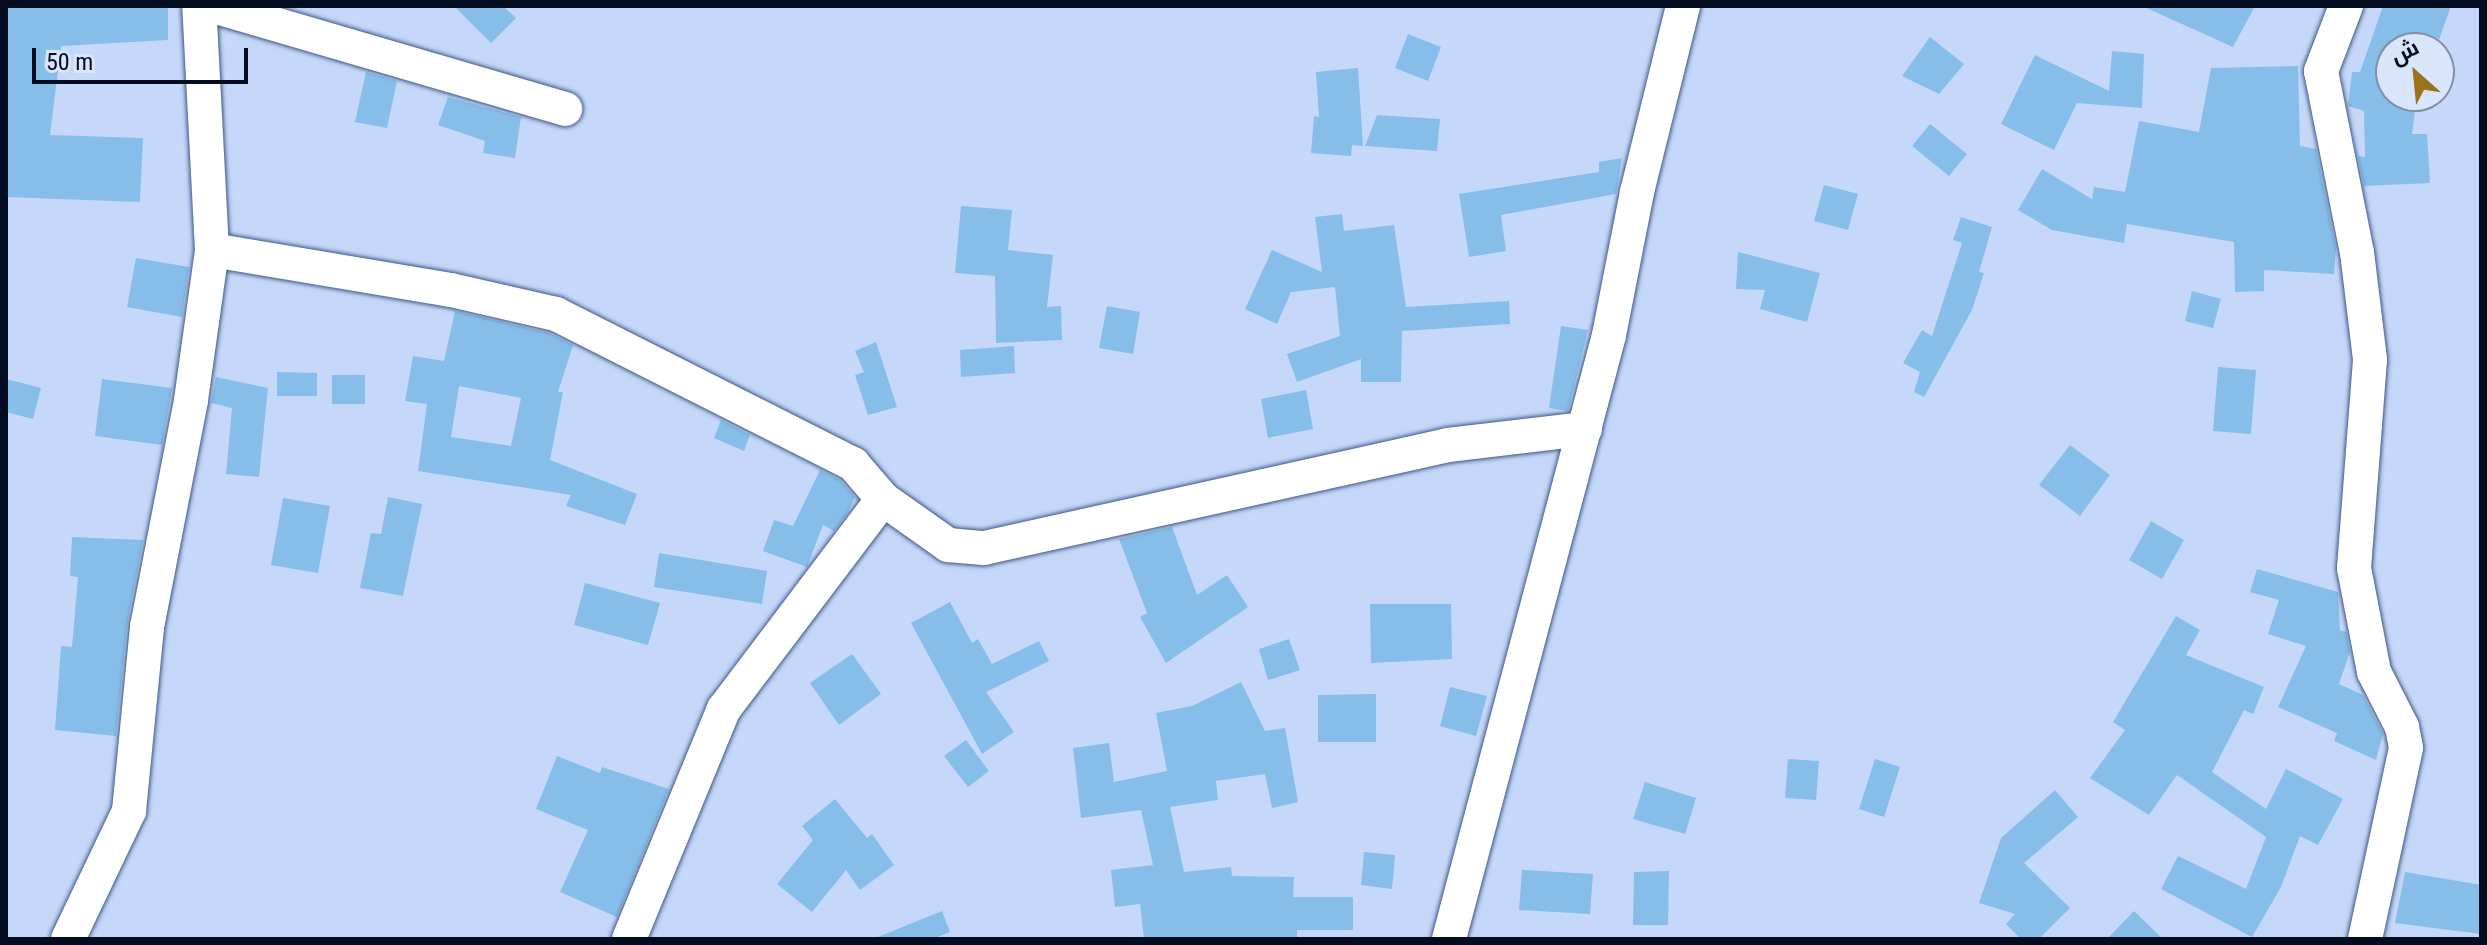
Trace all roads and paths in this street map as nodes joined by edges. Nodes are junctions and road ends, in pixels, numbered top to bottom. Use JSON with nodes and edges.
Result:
{"nodes":[{"id":1,"x":199,"y":6,"type":"edge"},
{"id":2,"x":213,"y":6,"type":"edge"},
{"id":3,"x":1683,"y":6,"type":"edge"},
{"id":4,"x":2346,"y":6,"type":"edge"},
{"id":5,"x":565,"y":109,"type":"dead end"},
{"id":6,"x":212,"y":250,"type":"junction"},
{"id":7,"x":1585,"y":429,"type":"junction"},
{"id":8,"x":883,"y":499,"type":"junction"},
{"id":9,"x":68,"y":939,"type":"edge"},
{"id":10,"x":629,"y":939,"type":"edge"},
{"id":11,"x":1449,"y":939,"type":"edge"},
{"id":12,"x":2365,"y":939,"type":"edge"}],
"edges":[{"from":1,"to":6,"type":"street"},
{"from":2,"to":5,"type":"street"},
{"from":3,"to":7,"type":"street"},
{"from":4,"to":12,"type":"street"},
{"from":6,"to":8,"type":"street"},
{"from":6,"to":9,"type":"street"},
{"from":7,"to":8,"type":"street"},
{"from":7,"to":11,"type":"street"},
{"from":8,"to":10,"type":"street"}]}
